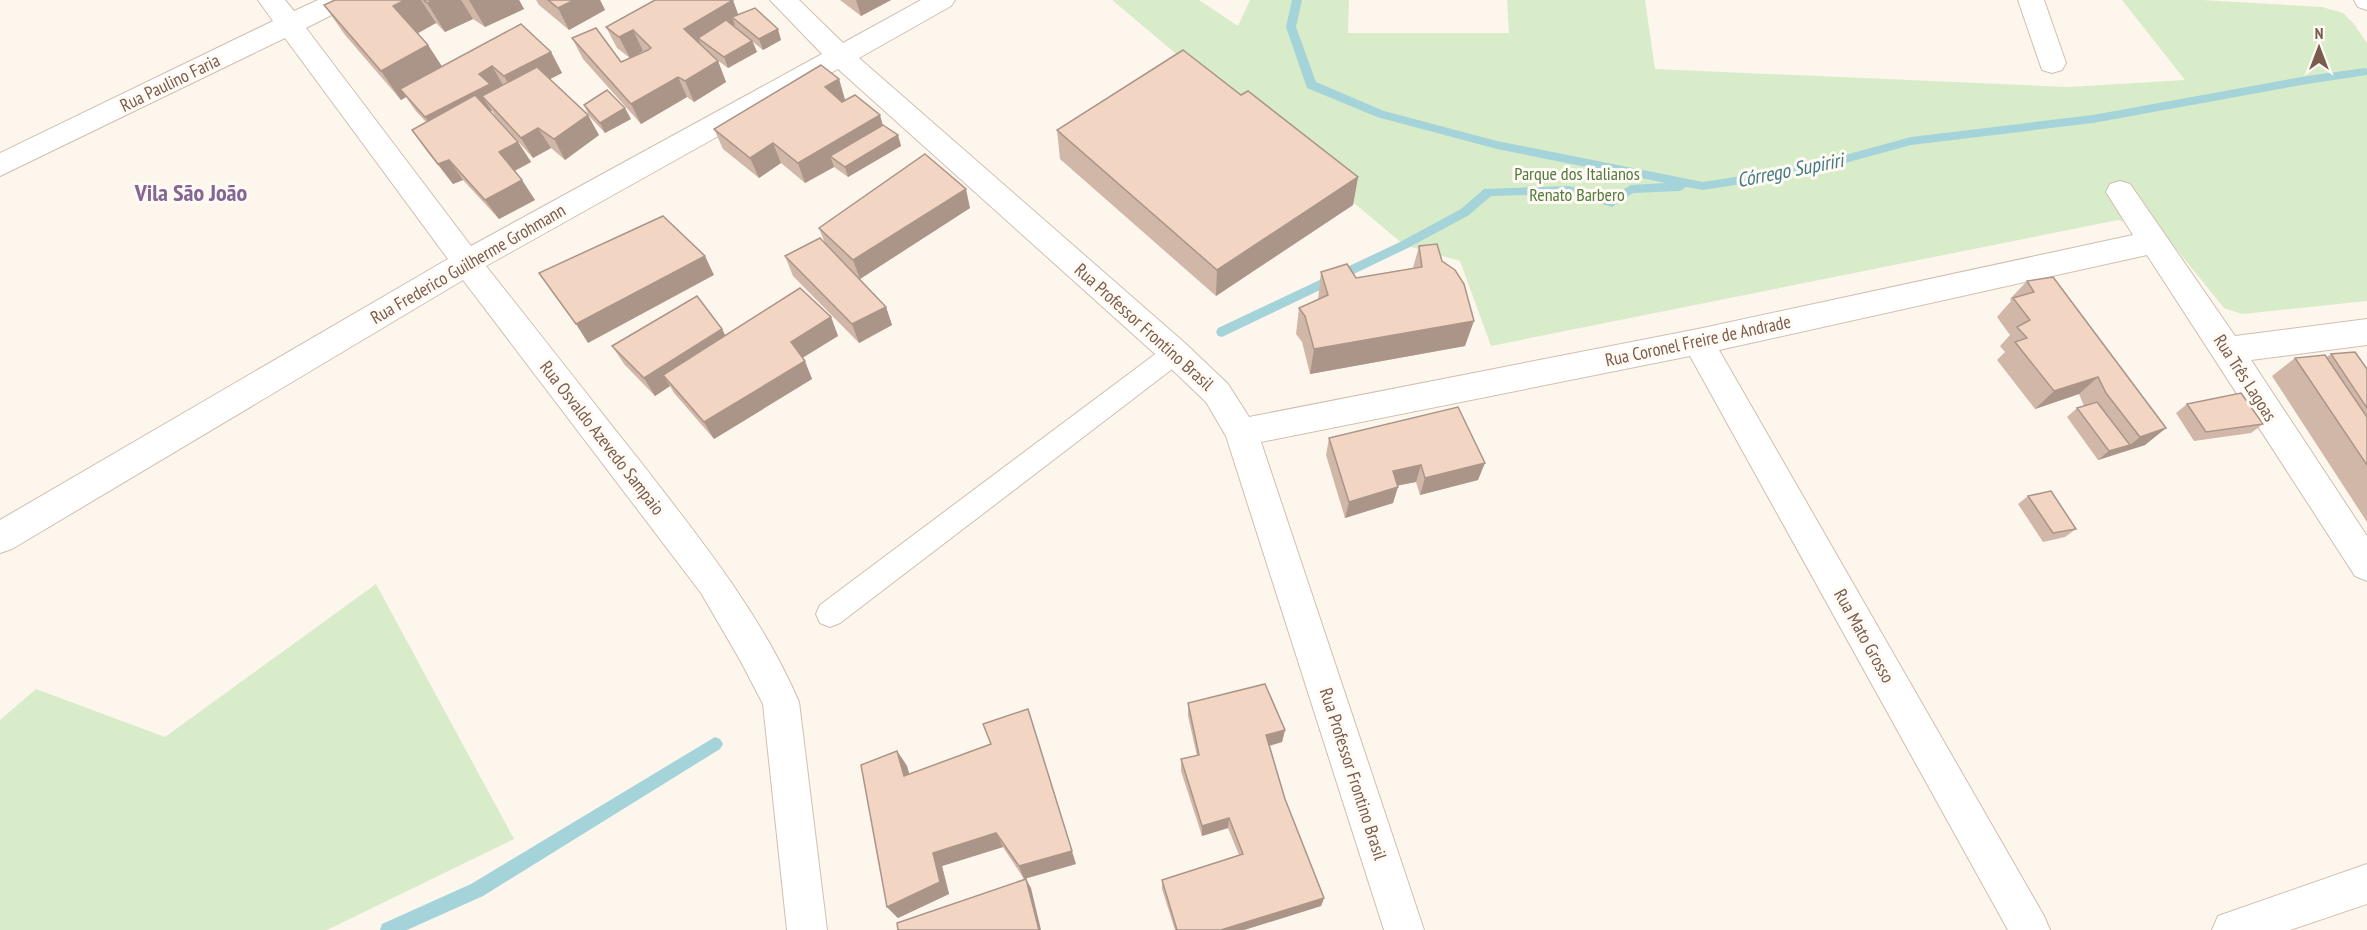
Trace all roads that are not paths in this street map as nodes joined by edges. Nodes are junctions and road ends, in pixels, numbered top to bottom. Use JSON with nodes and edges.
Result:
{"nodes":[{"id":1,"x":271,"y":0,"type":"edge"},
{"id":2,"x":340,"y":0,"type":"edge"},
{"id":3,"x":783,"y":0,"type":"edge"},
{"id":4,"x":942,"y":0,"type":"edge"},
{"id":5,"x":2031,"y":0,"type":"edge"},
{"id":6,"x":291,"y":24,"type":"junction"},
{"id":7,"x":840,"y":56,"type":"junction"},
{"id":8,"x":2052,"y":63,"type":"dead end"},
{"id":9,"x":0,"y":165,"type":"edge"},
{"id":10,"x":2120,"y":192,"type":"dead end"},
{"id":11,"x":2153,"y":242,"type":"junction"},
{"id":12,"x":467,"y":263,"type":"junction"},
{"id":13,"x":2367,"y":332,"type":"edge"},
{"id":14,"x":1698,"y":342,"type":"junction"},
{"id":15,"x":2227,"y":350,"type":"junction"},
{"id":16,"x":1174,"y":353,"type":"junction"},
{"id":17,"x":1241,"y":432,"type":"junction"},
{"id":18,"x":0,"y":538,"type":"edge"},
{"id":19,"x":2367,"y":565,"type":"edge"},
{"id":20,"x":830,"y":614,"type":"dead end"},
{"id":21,"x":2367,"y":884,"type":"edge"},
{"id":22,"x":807,"y":930,"type":"edge"},
{"id":23,"x":1404,"y":930,"type":"edge"},
{"id":24,"x":2030,"y":930,"type":"edge"},
{"id":25,"x":2232,"y":930,"type":"edge"}],
"edges":[{"from":1,"to":6,"type":"street","name":"Rua Osvaldo Azevedo Sampaio"},
{"from":2,"to":6,"type":"street","name":"Rua Paulino Faria"},
{"from":3,"to":7,"type":"street","name":"Rua Professor Frontino Brasil"},
{"from":4,"to":7,"type":"street","name":"Rua Frederico Guilherme Grohmann"},
{"from":5,"to":8,"type":"street"},
{"from":6,"to":9,"type":"street","name":"Rua Paulino Faria"},
{"from":6,"to":12,"type":"street","name":"Rua Osvaldo Azevedo Sampaio"},
{"from":7,"to":12,"type":"street","name":"Rua Frederico Guilherme Grohmann"},
{"from":7,"to":16,"type":"street","name":"Rua Professor Frontino Brasil"},
{"from":10,"to":11,"type":"street","name":"Rua Três Lagoas"},
{"from":11,"to":14,"type":"street","name":"Rua Coronel Freire de Andrade"},
{"from":11,"to":15,"type":"street","name":"Rua Três Lagoas"},
{"from":12,"to":18,"type":"street","name":"Rua Frederico Guilherme Grohmann"},
{"from":12,"to":22,"type":"street","name":"Rua Osvaldo Azevedo Sampaio"},
{"from":13,"to":15,"type":"street"},
{"from":14,"to":17,"type":"street","name":"Rua Coronel Freire de Andrade"},
{"from":14,"to":24,"type":"street","name":"Rua Mato Grosso"},
{"from":15,"to":19,"type":"street","name":"Rua Três Lagoas"},
{"from":16,"to":17,"type":"street","name":"Rua Professor Frontino Brasil"},
{"from":16,"to":20,"type":"lane"},
{"from":17,"to":23,"type":"street","name":"Rua Professor Frontino Brasil"},
{"from":21,"to":25,"type":"street"}]}
